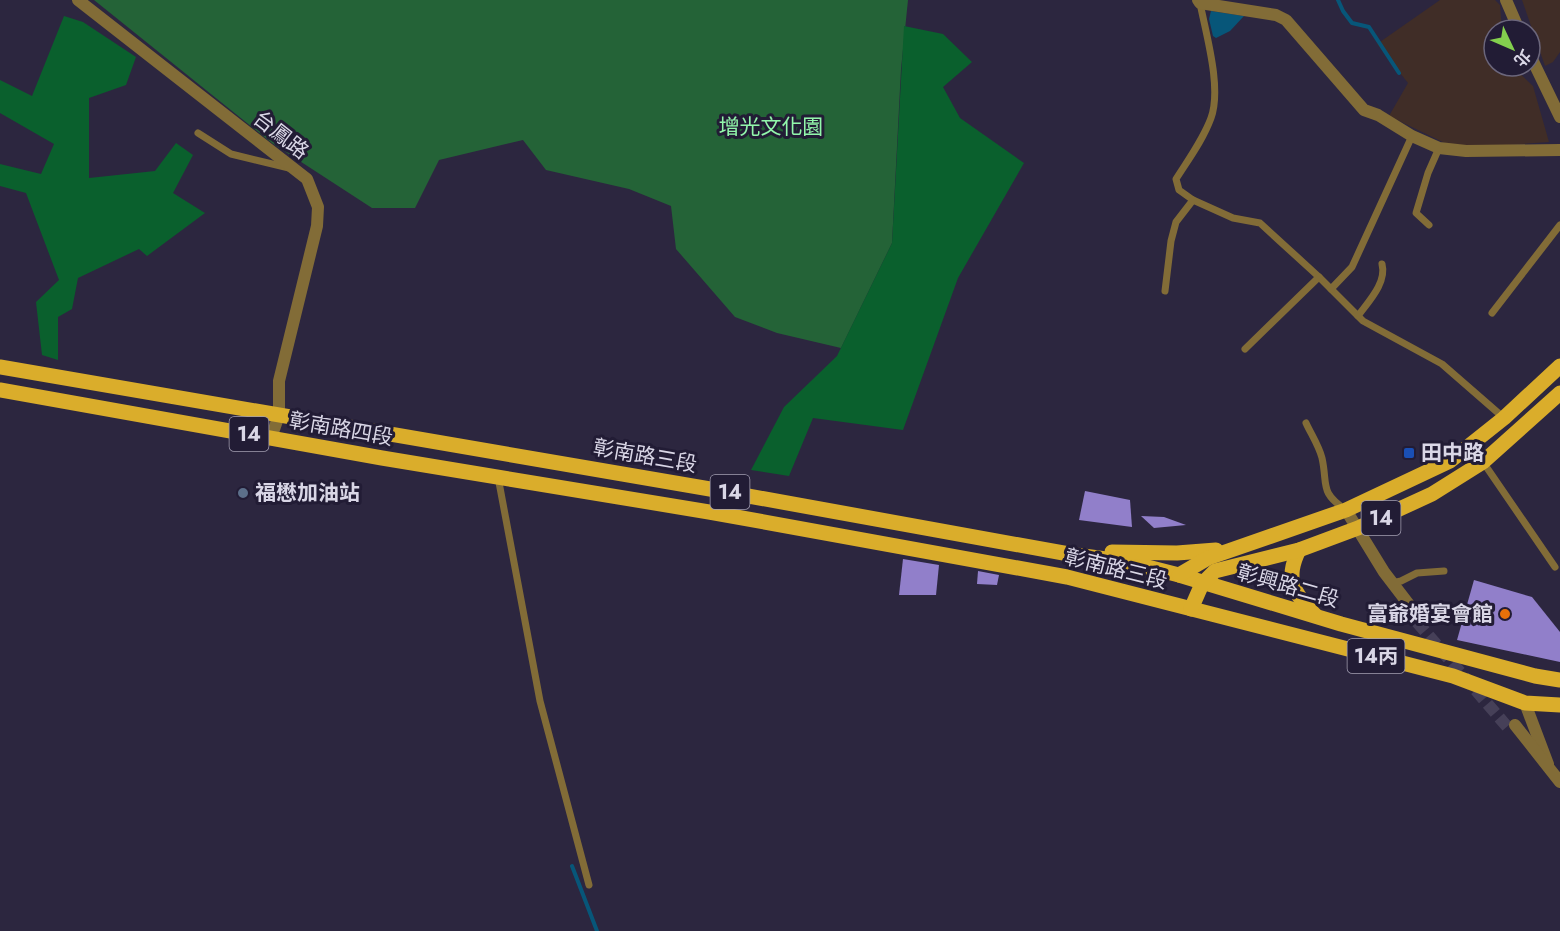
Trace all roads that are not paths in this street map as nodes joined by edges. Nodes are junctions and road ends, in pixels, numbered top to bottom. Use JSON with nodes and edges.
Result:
{"nodes":[{"id":1,"x":78,"y":0,"type":"edge"},
{"id":2,"x":1506,"y":0,"type":"edge"},
{"id":3,"x":1199,"y":1,"type":"edge"},
{"id":4,"x":1514,"y":18,"type":"edge"},
{"id":5,"x":1542,"y":75,"type":"edge"},
{"id":6,"x":1556,"y":99,"type":"edge"},
{"id":7,"x":1560,"y":117,"type":"edge"},
{"id":8,"x":198,"y":133,"type":"dead end"},
{"id":9,"x":1413,"y":136,"type":"junction"},
{"id":10,"x":1439,"y":148,"type":"junction"},
{"id":11,"x":1560,"y":150,"type":"edge"},
{"id":12,"x":294,"y":170,"type":"junction"},
{"id":13,"x":1192,"y":200,"type":"junction"},
{"id":14,"x":1430,"y":225,"type":"dead end"},
{"id":15,"x":1560,"y":225,"type":"edge"},
{"id":16,"x":1382,"y":264,"type":"dead end"},
{"id":17,"x":1319,"y":277,"type":"junction"},
{"id":18,"x":1331,"y":289,"type":"junction"},
{"id":19,"x":1165,"y":291,"type":"dead end"},
{"id":20,"x":1492,"y":313,"type":"dead end"},
{"id":21,"x":1358,"y":316,"type":"junction"},
{"id":22,"x":1245,"y":349,"type":"dead end"},
{"id":23,"x":1560,"y":366,"type":"edge"},
{"id":24,"x":0,"y":367,"type":"edge"},
{"id":25,"x":0,"y":390,"type":"edge"},
{"id":26,"x":1560,"y":393,"type":"edge"},
{"id":27,"x":279,"y":415,"type":"junction"},
{"id":28,"x":1504,"y":418,"type":"junction"},
{"id":29,"x":1306,"y":423,"type":"dead end"},
{"id":30,"x":271,"y":438,"type":"junction"},
{"id":31,"x":1483,"y":462,"type":"junction"},
{"id":32,"x":498,"y":477,"type":"junction"},
{"id":33,"x":1346,"y":510,"type":"junction"},
{"id":34,"x":1358,"y":528,"type":"junction"},
{"id":35,"x":1234,"y":548,"type":"junction"},
{"id":36,"x":1299,"y":550,"type":"junction"},
{"id":37,"x":1069,"y":554,"type":"junction"},
{"id":38,"x":1555,"y":567,"type":"dead end"},
{"id":39,"x":1444,"y":570,"type":"dead end"},
{"id":40,"x":1179,"y":575,"type":"junction"},
{"id":41,"x":1392,"y":583,"type":"junction"},
{"id":42,"x":1203,"y":584,"type":"junction"},
{"id":43,"x":1191,"y":609,"type":"junction"},
{"id":44,"x":1315,"y":615,"type":"junction"},
{"id":45,"x":1419,"y":621,"type":"tunnel mouth"},
{"id":46,"x":1560,"y":680,"type":"edge"},
{"id":47,"x":1525,"y":703,"type":"junction"},
{"id":48,"x":1560,"y":705,"type":"edge"},
{"id":49,"x":1512,"y":728,"type":"tunnel mouth"},
{"id":50,"x":1551,"y":771,"type":"junction"},
{"id":51,"x":1560,"y":782,"type":"edge"},
{"id":52,"x":590,"y":885,"type":"dead end"}],
"edges":[{"from":1,"to":12,"type":"street","name":"台鳳路"},
{"from":2,"to":4,"type":"street"},
{"from":3,"to":9,"type":"street"},
{"from":3,"to":13,"type":"lane"},
{"from":5,"to":6,"type":"street"},
{"from":6,"to":7,"type":"street"},
{"from":8,"to":12,"type":"lane"},
{"from":9,"to":10,"type":"street"},
{"from":9,"to":18,"type":"lane"},
{"from":10,"to":11,"type":"street"},
{"from":10,"to":14,"type":"lane"},
{"from":12,"to":27,"type":"street","name":"台鳳路"},
{"from":13,"to":17,"type":"lane"},
{"from":13,"to":19,"type":"lane"},
{"from":15,"to":20,"type":"lane"},
{"from":16,"to":21,"type":"lane"},
{"from":17,"to":18,"type":"lane"},
{"from":17,"to":22,"type":"lane"},
{"from":18,"to":21,"type":"lane"},
{"from":21,"to":28,"type":"lane"},
{"from":23,"to":28,"type":"main road","name":"彰南路三段","number":"14"},
{"from":24,"to":27,"type":"main road","name":"彰南路四段","number":"14"},
{"from":25,"to":30,"type":"main road","name":"彰南路四段","number":"14"},
{"from":26,"to":31,"type":"main road","number":"14"},
{"from":27,"to":30,"type":"street","name":"台鳳路"},
{"from":27,"to":37,"type":"main road","name":"彰南路三段","number":"14"},
{"from":28,"to":33,"type":"main road","name":"彰南路三段","number":"14"},
{"from":29,"to":33,"type":"lane"},
{"from":30,"to":32,"type":"main road","name":"彰南路四段","number":"14"},
{"from":31,"to":34,"type":"main road","number":"14"},
{"from":31,"to":38,"type":"lane"},
{"from":32,"to":43,"type":"main road","name":"彰南路三段","number":"14"},
{"from":32,"to":52,"type":"lane"},
{"from":33,"to":34,"type":"street"},
{"from":33,"to":35,"type":"main road","name":"彰南路三段","number":"14"},
{"from":34,"to":36,"type":"main road","number":"14"},
{"from":34,"to":41,"type":"street"},
{"from":35,"to":37,"type":"main road"},
{"from":35,"to":40,"type":"main road","name":"彰南路三段","number":"14"},
{"from":36,"to":42,"type":"main road","number":"14"},
{"from":36,"to":44,"type":"main road"},
{"from":37,"to":40,"type":"main road","name":"彰南路三段","number":"14"},
{"from":39,"to":41,"type":"lane"},
{"from":40,"to":42,"type":"main road","name":"彰興路二段","number":"14丙"},
{"from":40,"to":43,"type":"main road","name":"彰南路三段"},
{"from":41,"to":45,"type":"street"},
{"from":42,"to":43,"type":"main road","name":"彰南路三段"},
{"from":42,"to":44,"type":"main road","name":"彰興路二段","number":"14丙"},
{"from":43,"to":47,"type":"main road","number":"14丙"},
{"from":44,"to":46,"type":"main road","name":"彰興路二段","number":"14丙"},
{"from":47,"to":48,"type":"main road","number":"14丙"},
{"from":47,"to":50,"type":"street"},
{"from":49,"to":50,"type":"street"},
{"from":50,"to":51,"type":"street"}]}
